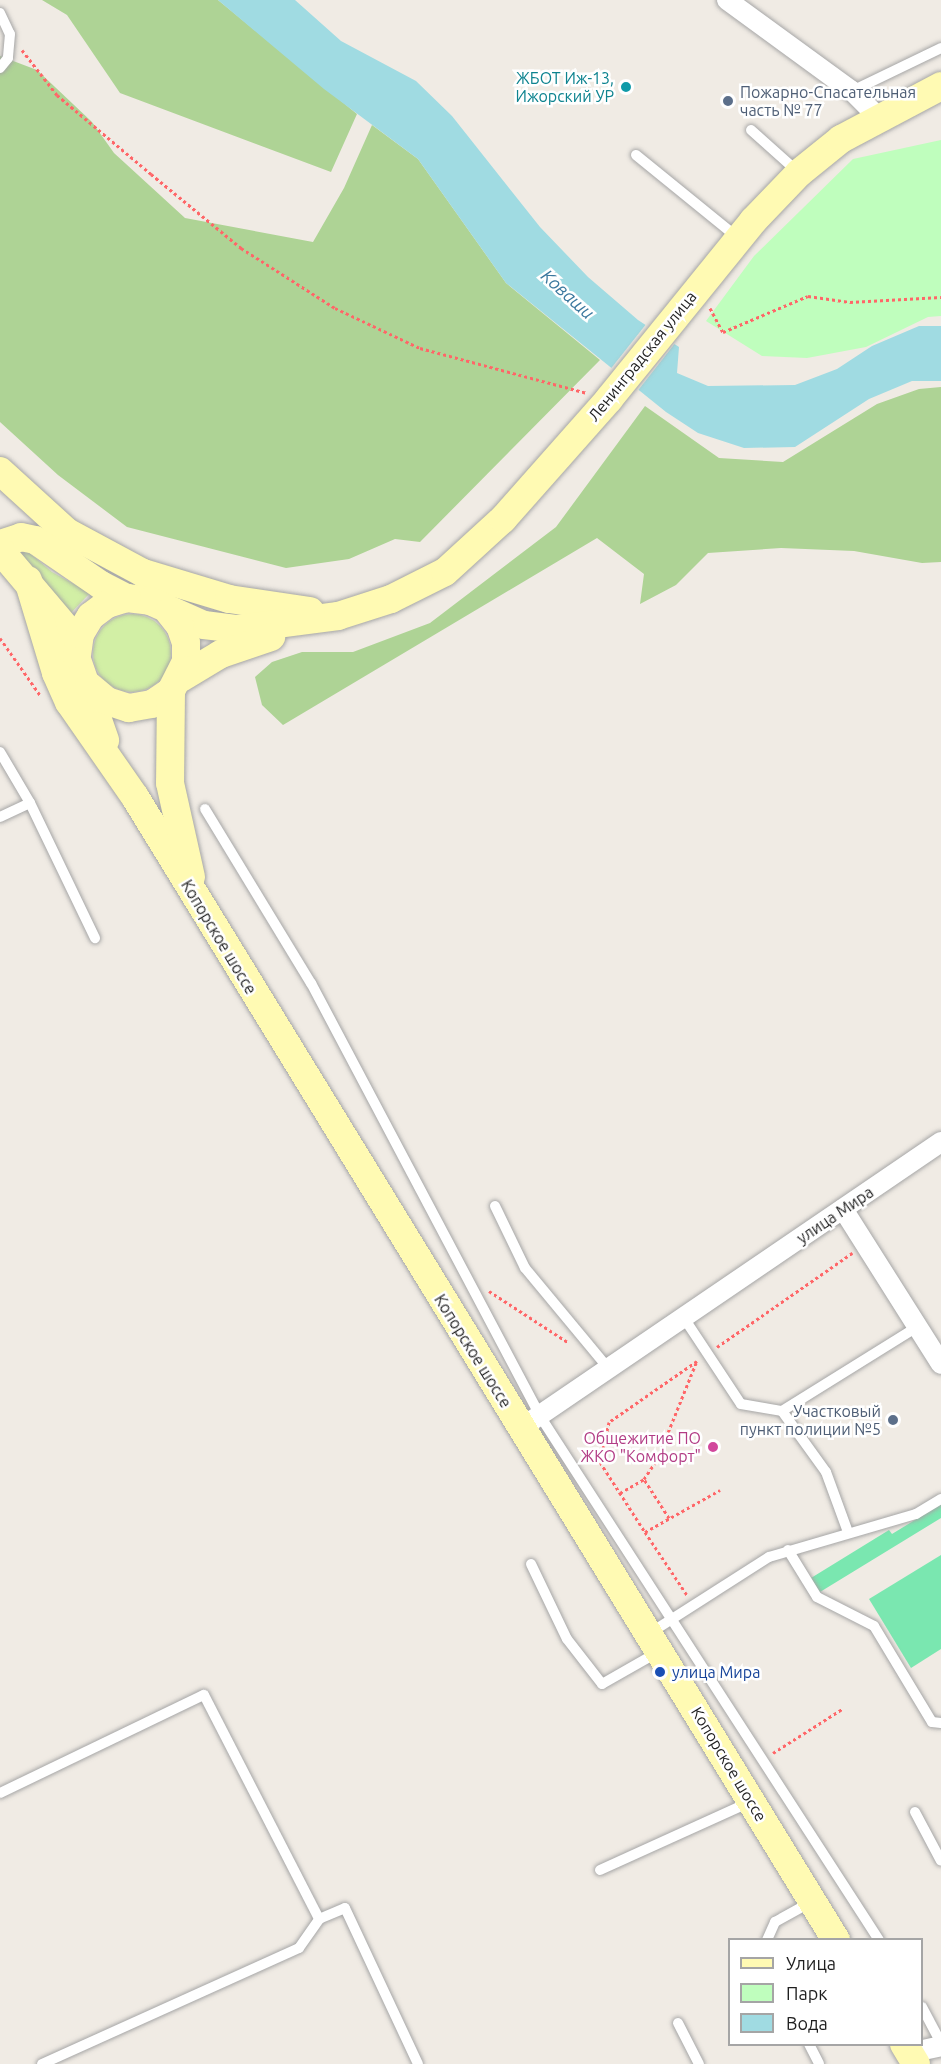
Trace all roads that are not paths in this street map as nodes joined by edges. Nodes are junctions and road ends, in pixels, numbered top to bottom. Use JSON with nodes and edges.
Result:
{"nodes":[{"id":1,"x":727,"y":0,"type":"edge"},
{"id":2,"x":0,"y":13,"type":"edge"},
{"id":3,"x":941,"y":48,"type":"edge"},
{"id":4,"x":0,"y":68,"type":"edge"},
{"id":5,"x":941,"y":86,"type":"edge"},
{"id":6,"x":852,"y":91,"type":"junction"},
{"id":7,"x":878,"y":117,"type":"junction"},
{"id":8,"x":751,"y":130,"type":"dead end"},
{"id":9,"x":636,"y":155,"type":"dead end"},
{"id":10,"x":799,"y":173,"type":"junction"},
{"id":11,"x":738,"y":238,"type":"junction"},
{"id":12,"x":0,"y":472,"type":"edge"},
{"id":13,"x":0,"y":544,"type":"edge"},
{"id":14,"x":0,"y":550,"type":"edge"},
{"id":15,"x":61,"y":555,"type":"junction"},
{"id":16,"x":28,"y":580,"type":"junction"},
{"id":17,"x":128,"y":598,"type":"junction"},
{"id":18,"x":169,"y":612,"type":"junction"},
{"id":19,"x":338,"y":616,"type":"junction"},
{"id":20,"x":77,"y":655,"type":"junction"},
{"id":21,"x":176,"y":685,"type":"junction"},
{"id":22,"x":89,"y":686,"type":"junction"},
{"id":23,"x":0,"y":752,"type":"edge"},
{"id":24,"x":111,"y":762,"type":"junction"},
{"id":25,"x":30,"y":803,"type":"junction"},
{"id":26,"x":205,"y":809,"type":"dead end"},
{"id":27,"x":0,"y":817,"type":"edge"},
{"id":28,"x":197,"y":902,"type":"junction"},
{"id":29,"x":95,"y":938,"type":"dead end"},
{"id":30,"x":941,"y":1143,"type":"edge"},
{"id":31,"x":495,"y":1206,"type":"dead end"},
{"id":32,"x":843,"y":1209,"type":"junction"},
{"id":33,"x":684,"y":1318,"type":"junction"},
{"id":34,"x":917,"y":1328,"type":"junction"},
{"id":35,"x":941,"y":1364,"type":"edge"},
{"id":36,"x":609,"y":1369,"type":"junction"},
{"id":37,"x":782,"y":1412,"type":"junction"},
{"id":38,"x":531,"y":1422,"type":"junction"},
{"id":39,"x":941,"y":1499,"type":"edge"},
{"id":40,"x":848,"y":1532,"type":"junction"},
{"id":41,"x":788,"y":1550,"type":"junction"},
{"id":42,"x":531,"y":1564,"type":"dead end"},
{"id":43,"x":660,"y":1634,"type":"junction"},
{"id":44,"x":941,"y":1723,"type":"edge"},
{"id":45,"x":0,"y":1793,"type":"edge"},
{"id":46,"x":751,"y":1802,"type":"junction"},
{"id":47,"x":915,"y":1812,"type":"dead end"},
{"id":48,"x":941,"y":1861,"type":"edge"},
{"id":49,"x":600,"y":1870,"type":"dead end"},
{"id":50,"x":812,"y":1902,"type":"junction"},
{"id":51,"x":319,"y":1919,"type":"junction"},
{"id":52,"x":768,"y":1938,"type":"edge"},
{"id":53,"x":835,"y":1938,"type":"edge"},
{"id":54,"x":878,"y":1938,"type":"edge"},
{"id":55,"x":923,"y":2011,"type":"edge"},
{"id":56,"x":678,"y":2023,"type":"dead end"},
{"id":57,"x":940,"y":2045,"type":"edge"},
{"id":58,"x":810,"y":2046,"type":"edge"},
{"id":59,"x":910,"y":2054,"type":"edge"},
{"id":60,"x":42,"y":2064,"type":"edge"},
{"id":61,"x":418,"y":2064,"type":"edge"},
{"id":62,"x":699,"y":2064,"type":"edge"},
{"id":63,"x":819,"y":2064,"type":"edge"}],
"edges":[{"from":1,"to":6,"type":"street"},
{"from":2,"to":4,"type":"lane"},
{"from":3,"to":6,"type":"lane"},
{"from":5,"to":7,"type":"main road","name":"Ленинградская улица"},
{"from":6,"to":7,"type":"street"},
{"from":7,"to":10,"type":"main road","name":"Ленинградская улица"},
{"from":8,"to":10,"type":"lane"},
{"from":9,"to":11,"type":"lane"},
{"from":10,"to":11,"type":"main road","name":"Ленинградская улица"},
{"from":11,"to":19,"type":"main road","name":"Ленинградская улица"},
{"from":12,"to":15,"type":"main road"},
{"from":12,"to":19,"type":"main road"},
{"from":13,"to":15,"type":"main road"},
{"from":14,"to":16,"type":"main road"},
{"from":15,"to":17,"type":"main road"},
{"from":16,"to":20,"type":"main road"},
{"from":16,"to":24,"type":"main road"},
{"from":17,"to":18,"type":"main road"},
{"from":17,"to":20,"type":"main road"},
{"from":18,"to":19,"type":"main road"},
{"from":18,"to":21,"type":"main road"},
{"from":19,"to":21,"type":"main road"},
{"from":20,"to":22,"type":"main road"},
{"from":21,"to":22,"type":"main road"},
{"from":21,"to":28,"type":"main road"},
{"from":22,"to":24,"type":"main road"},
{"from":23,"to":25,"type":"lane"},
{"from":24,"to":28,"type":"main road","name":"Копорское шоссе"},
{"from":25,"to":27,"type":"lane"},
{"from":25,"to":29,"type":"lane"},
{"from":26,"to":38,"type":"lane"},
{"from":28,"to":38,"type":"main road","name":"Копорское шоссе"},
{"from":30,"to":32,"type":"street","name":"улица Мира"},
{"from":31,"to":36,"type":"lane"},
{"from":32,"to":33,"type":"street","name":"улица Мира"},
{"from":32,"to":34,"type":"street"},
{"from":33,"to":36,"type":"street","name":"улица Мира"},
{"from":33,"to":37,"type":"lane"},
{"from":34,"to":35,"type":"street"},
{"from":34,"to":37,"type":"lane"},
{"from":36,"to":38,"type":"street","name":"улица Мира"},
{"from":37,"to":40,"type":"lane"},
{"from":38,"to":43,"type":"main road","name":"Копорское шоссе"},
{"from":39,"to":40,"type":"lane"},
{"from":40,"to":41,"type":"lane"},
{"from":41,"to":43,"type":"lane"},
{"from":41,"to":44,"type":"lane"},
{"from":42,"to":43,"type":"lane"},
{"from":43,"to":46,"type":"main road","name":"Копорское шоссе"},
{"from":43,"to":54,"type":"lane"},
{"from":45,"to":51,"type":"lane"},
{"from":46,"to":49,"type":"lane"},
{"from":46,"to":50,"type":"main road","name":"Копорское шоссе"},
{"from":47,"to":48,"type":"lane"},
{"from":50,"to":52,"type":"lane"},
{"from":50,"to":53,"type":"main road","name":"Копорское шоссе"},
{"from":51,"to":60,"type":"lane"},
{"from":51,"to":61,"type":"lane"},
{"from":55,"to":57,"type":"lane"},
{"from":56,"to":62,"type":"lane"},
{"from":57,"to":59,"type":"street"},
{"from":58,"to":63,"type":"lane"}]}
